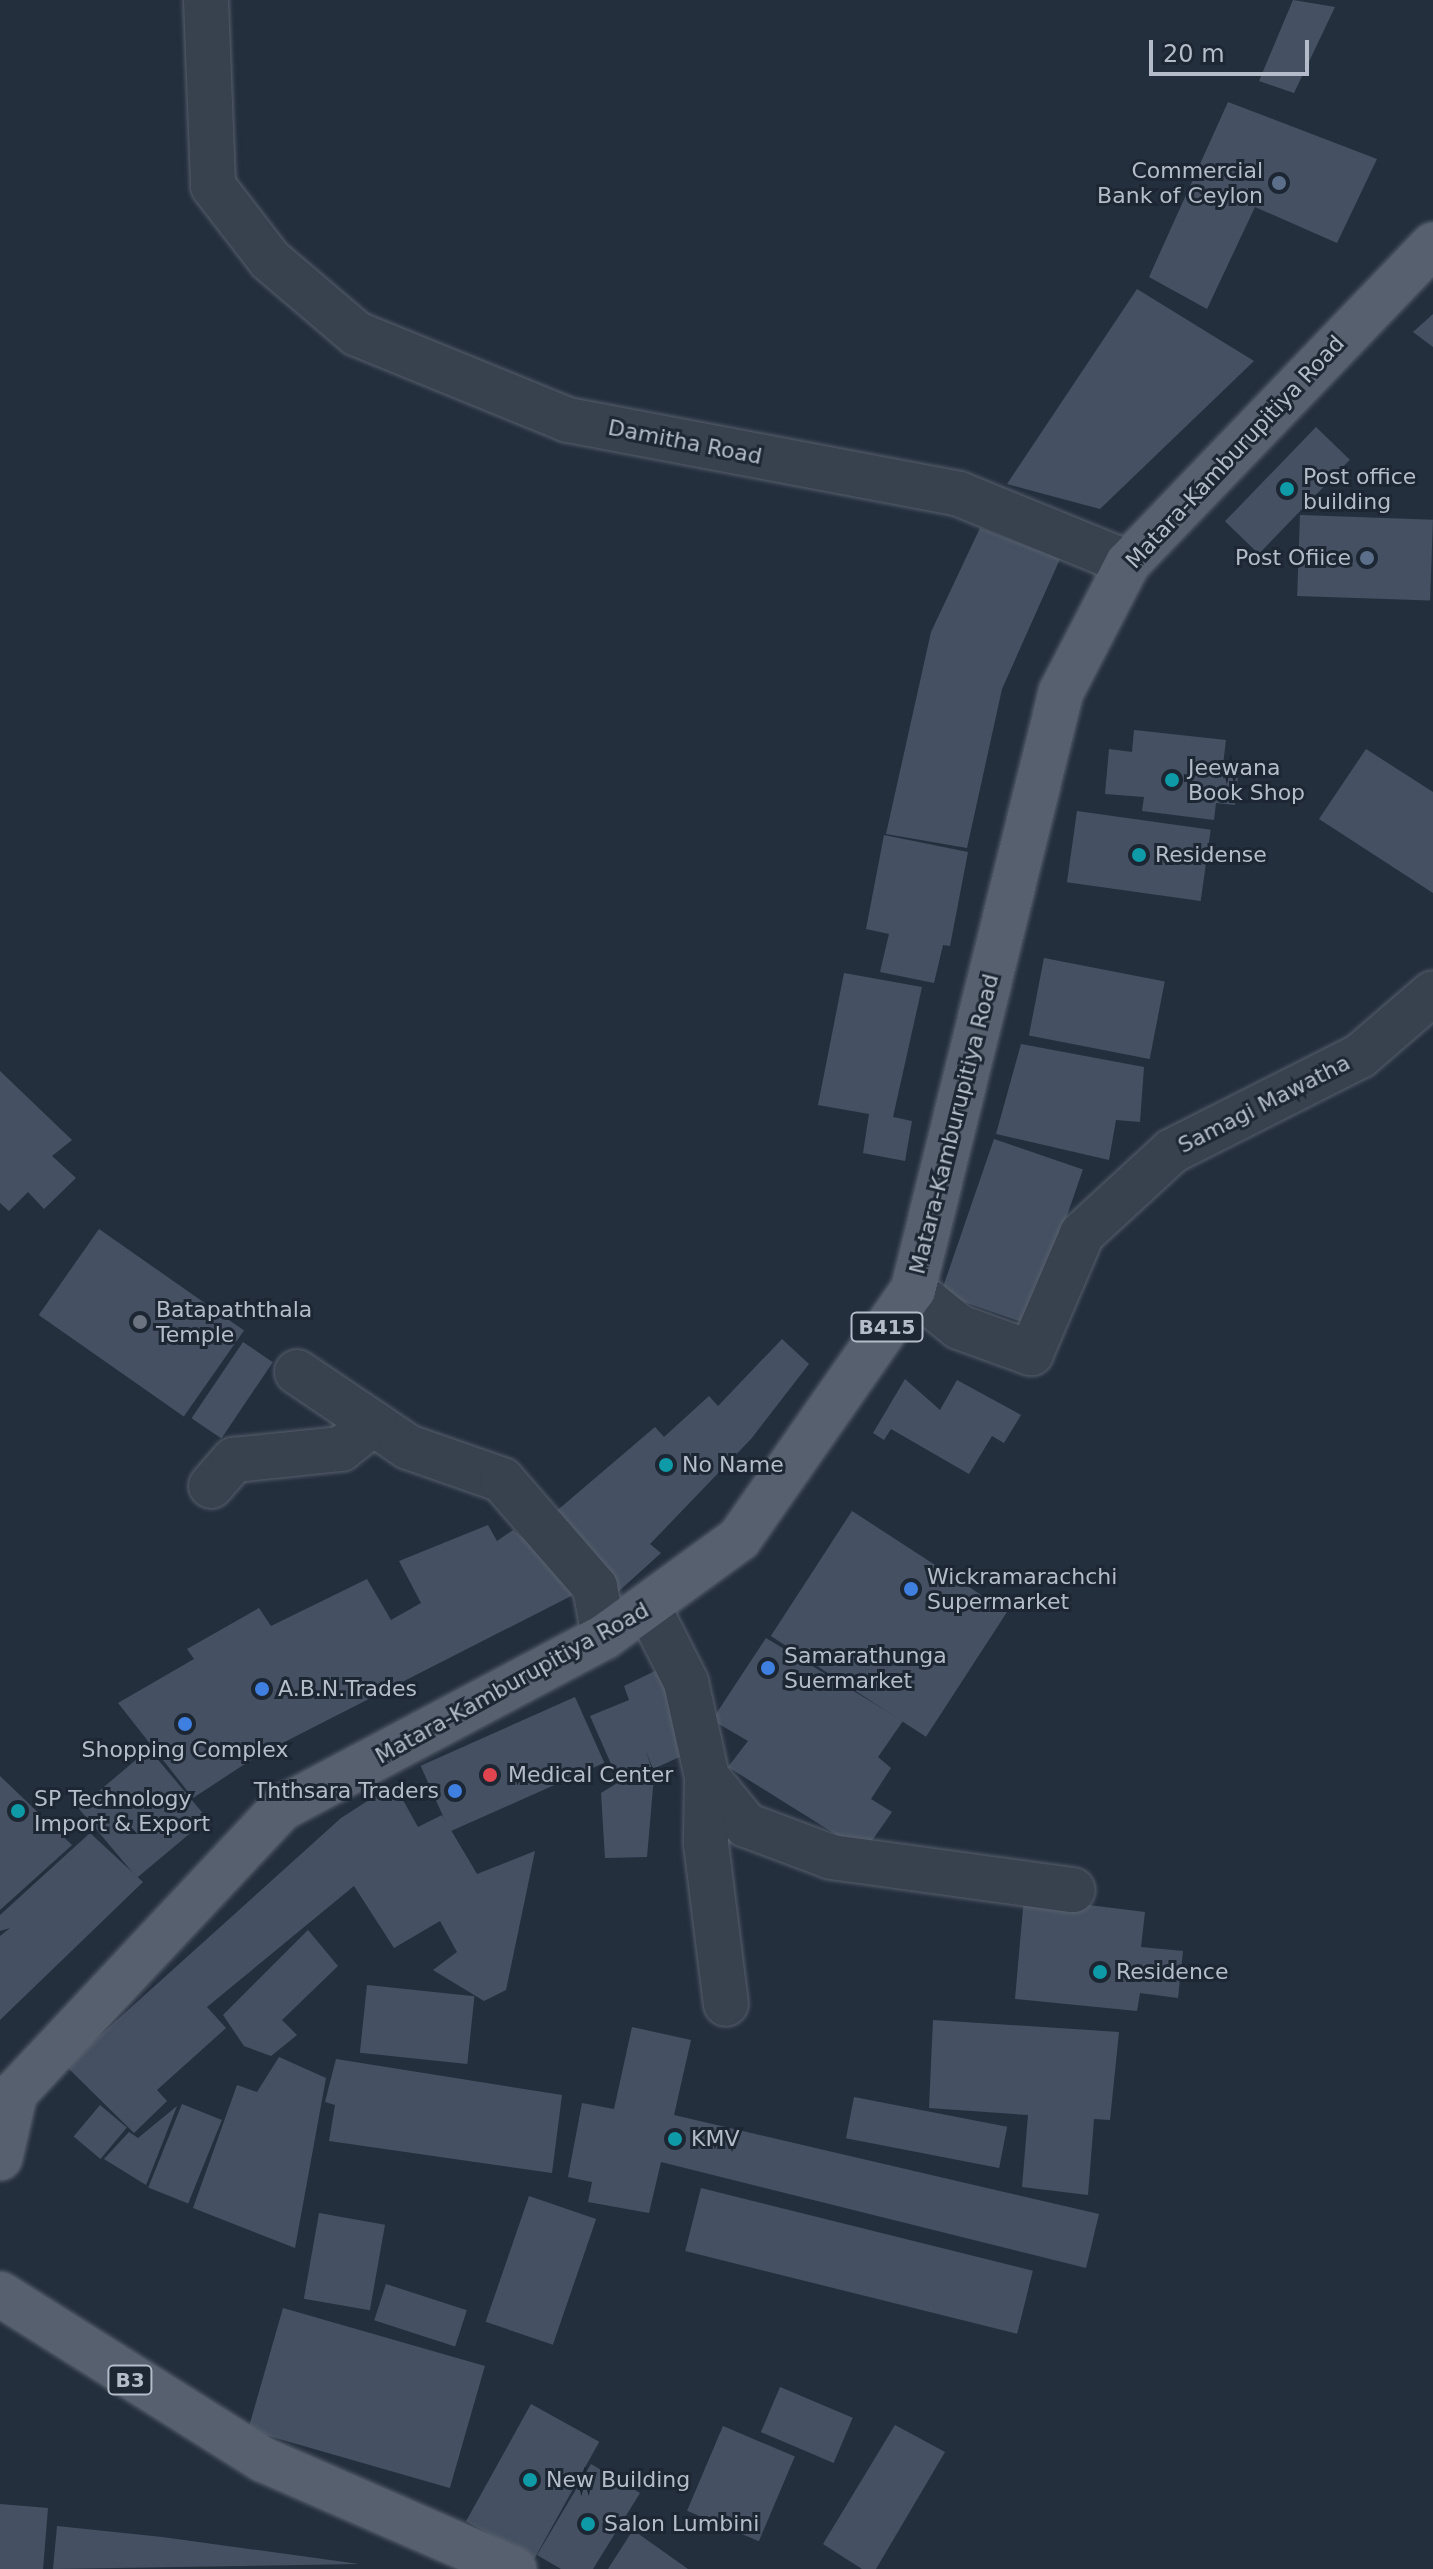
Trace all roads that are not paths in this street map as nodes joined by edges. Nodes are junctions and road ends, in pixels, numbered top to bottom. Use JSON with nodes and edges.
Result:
{"nodes":[{"id":1,"x":206,"y":0,"type":"edge"},
{"id":2,"x":1433,"y":245,"type":"edge"},
{"id":3,"x":1128,"y":563,"type":"junction"},
{"id":4,"x":1433,"y":993,"type":"edge"},
{"id":5,"x":913,"y":1290,"type":"junction"},
{"id":6,"x":297,"y":1372,"type":"dead end"},
{"id":7,"x":373,"y":1424,"type":"junction"},
{"id":8,"x":211,"y":1486,"type":"dead end"},
{"id":9,"x":649,"y":1609,"type":"junction"},
{"id":10,"x":604,"y":1637,"type":"junction"},
{"id":11,"x":707,"y":1777,"type":"junction"},
{"id":12,"x":1073,"y":1890,"type":"dead end"},
{"id":13,"x":726,"y":2004,"type":"dead end"},
{"id":14,"x":5,"y":2088,"type":"edge"},
{"id":15,"x":0,"y":2158,"type":"edge"},
{"id":16,"x":0,"y":2294,"type":"edge"},
{"id":17,"x":514,"y":2569,"type":"edge"}],
"edges":[{"from":1,"to":3,"type":"street","name":"Damitha Road"},
{"from":2,"to":3,"type":"main road","name":"Matara-Kamburupitiya Road","number":"B415"},
{"from":3,"to":5,"type":"main road","name":"Matara-Kamburupitiya Road","number":"B415"},
{"from":4,"to":5,"type":"street","name":"Samagi Mawatha"},
{"from":5,"to":9,"type":"main road","name":"Matara-Kamburupitiya Road","number":"B415"},
{"from":6,"to":7,"type":"street"},
{"from":7,"to":8,"type":"street"},
{"from":7,"to":10,"type":"street"},
{"from":9,"to":10,"type":"main road","name":"Matara-Kamburupitiya Road","number":"B415"},
{"from":9,"to":11,"type":"street"},
{"from":10,"to":14,"type":"main road","name":"Matara-Kamburupitiya Road","number":"B415"},
{"from":11,"to":12,"type":"street"},
{"from":11,"to":13,"type":"street"},
{"from":14,"to":15,"type":"main road","name":"Matara-Kamburupitiya Road","number":"B415"},
{"from":16,"to":17,"type":"main road","number":"B3"}]}
